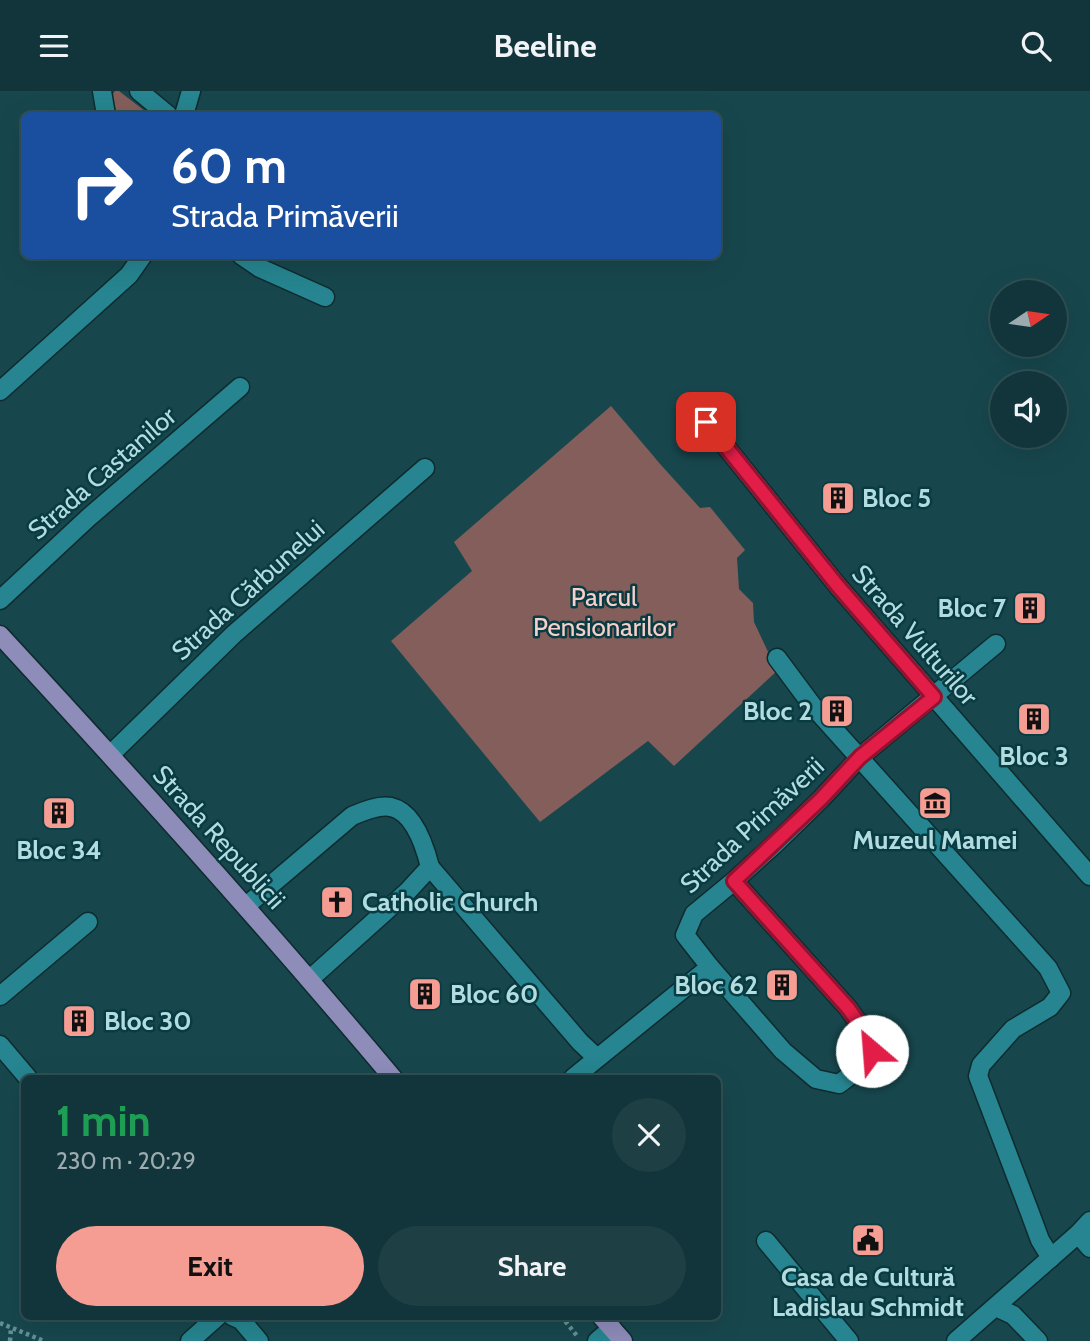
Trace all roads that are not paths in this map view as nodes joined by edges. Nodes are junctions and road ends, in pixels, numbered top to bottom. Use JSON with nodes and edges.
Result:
{"nodes":[{"id":1,"x":102,"y":91,"type":"edge"},
{"id":2,"x":139,"y":91,"type":"edge"},
{"id":3,"x":191,"y":91,"type":"edge"},
{"id":4,"x":106,"y":112,"type":"edge"},
{"id":5,"x":164,"y":112,"type":"edge"},
{"id":6,"x":185,"y":112,"type":"edge"},
{"id":7,"x":140,"y":259,"type":"edge"},
{"id":8,"x":247,"y":259,"type":"edge"},
{"id":9,"x":325,"y":297,"type":"dead end"},
{"id":10,"x":240,"y":387,"type":"dead end"},
{"id":11,"x":0,"y":391,"type":"edge"},
{"id":12,"x":706,"y":422,"type":"dead end"},
{"id":13,"x":425,"y":468,"type":"dead end"},
{"id":14,"x":0,"y":600,"type":"edge"},
{"id":15,"x":0,"y":635,"type":"edge"},
{"id":16,"x":996,"y":644,"type":"dead end"},
{"id":17,"x":777,"y":658,"type":"dead end"},
{"id":18,"x":934,"y":697,"type":"junction"},
{"id":19,"x":111,"y":754,"type":"junction"},
{"id":20,"x":860,"y":757,"type":"junction"},
{"id":21,"x":430,"y":867,"type":"junction"},
{"id":22,"x":1090,"y":876,"type":"edge"},
{"id":23,"x":734,"y":881,"type":"junction"},
{"id":24,"x":246,"y":906,"type":"junction"},
{"id":25,"x":88,"y":922,"type":"dead end"},
{"id":26,"x":710,"y":967,"type":"junction"},
{"id":27,"x":310,"y":979,"type":"junction"},
{"id":28,"x":0,"y":996,"type":"edge"},
{"id":29,"x":0,"y":1045,"type":"edge"},
{"id":30,"x":597,"y":1058,"type":"junction"},
{"id":31,"x":25,"y":1075,"type":"edge"},
{"id":32,"x":390,"y":1075,"type":"edge"},
{"id":33,"x":577,"y":1075,"type":"edge"},
{"id":34,"x":1086,"y":1234,"type":"edge"},
{"id":35,"x":766,"y":1241,"type":"dead end"},
{"id":36,"x":1051,"y":1258,"type":"junction"},
{"id":37,"x":996,"y":1307,"type":"junction"},
{"id":38,"x":214,"y":1320,"type":"edge"},
{"id":39,"x":241,"y":1320,"type":"edge"},
{"id":40,"x":612,"y":1328,"type":"edge"},
{"id":41,"x":190,"y":1341,"type":"edge"},
{"id":42,"x":258,"y":1341,"type":"edge"},
{"id":43,"x":597,"y":1341,"type":"edge"},
{"id":44,"x":849,"y":1341,"type":"edge"},
{"id":45,"x":956,"y":1341,"type":"edge"},
{"id":46,"x":1038,"y":1341,"type":"edge"}],
"edges":[{"from":1,"to":4,"type":"street"},
{"from":2,"to":5,"type":"street"},
{"from":3,"to":6,"type":"street"},
{"from":7,"to":11,"type":"street"},
{"from":8,"to":9,"type":"street"},
{"from":10,"to":14,"type":"street","name":"Strada Castanilor"},
{"from":12,"to":18,"type":"street","name":"Strada Vulturilor"},
{"from":13,"to":19,"type":"street","name":"Strada Cărbunelui"},
{"from":15,"to":19,"type":"main road","name":"Strada Republicii"},
{"from":16,"to":18,"type":"street","name":"Strada Primăverii"},
{"from":17,"to":20,"type":"street"},
{"from":18,"to":20,"type":"street","name":"Strada Primăverii"},
{"from":18,"to":22,"type":"street","name":"Strada Vulturilor"},
{"from":19,"to":24,"type":"main road","name":"Strada Republicii"},
{"from":20,"to":23,"type":"street","name":"Strada Primăverii"},
{"from":20,"to":36,"type":"street"},
{"from":21,"to":24,"type":"street"},
{"from":21,"to":27,"type":"street"},
{"from":21,"to":30,"type":"street"},
{"from":23,"to":26,"type":"street","name":"Strada Primăverii"},
{"from":23,"to":26,"type":"street"},
{"from":24,"to":27,"type":"main road","name":"Strada Republicii"},
{"from":25,"to":28,"type":"street"},
{"from":26,"to":30,"type":"street"},
{"from":27,"to":32,"type":"main road","name":"Strada Republicii"},
{"from":29,"to":31,"type":"street"},
{"from":30,"to":33,"type":"street"},
{"from":34,"to":36,"type":"street"},
{"from":35,"to":44,"type":"street"},
{"from":36,"to":37,"type":"street"},
{"from":37,"to":45,"type":"street"},
{"from":37,"to":46,"type":"street"},
{"from":38,"to":41,"type":"street"},
{"from":39,"to":42,"type":"street"},
{"from":40,"to":43,"type":"street"}]}
